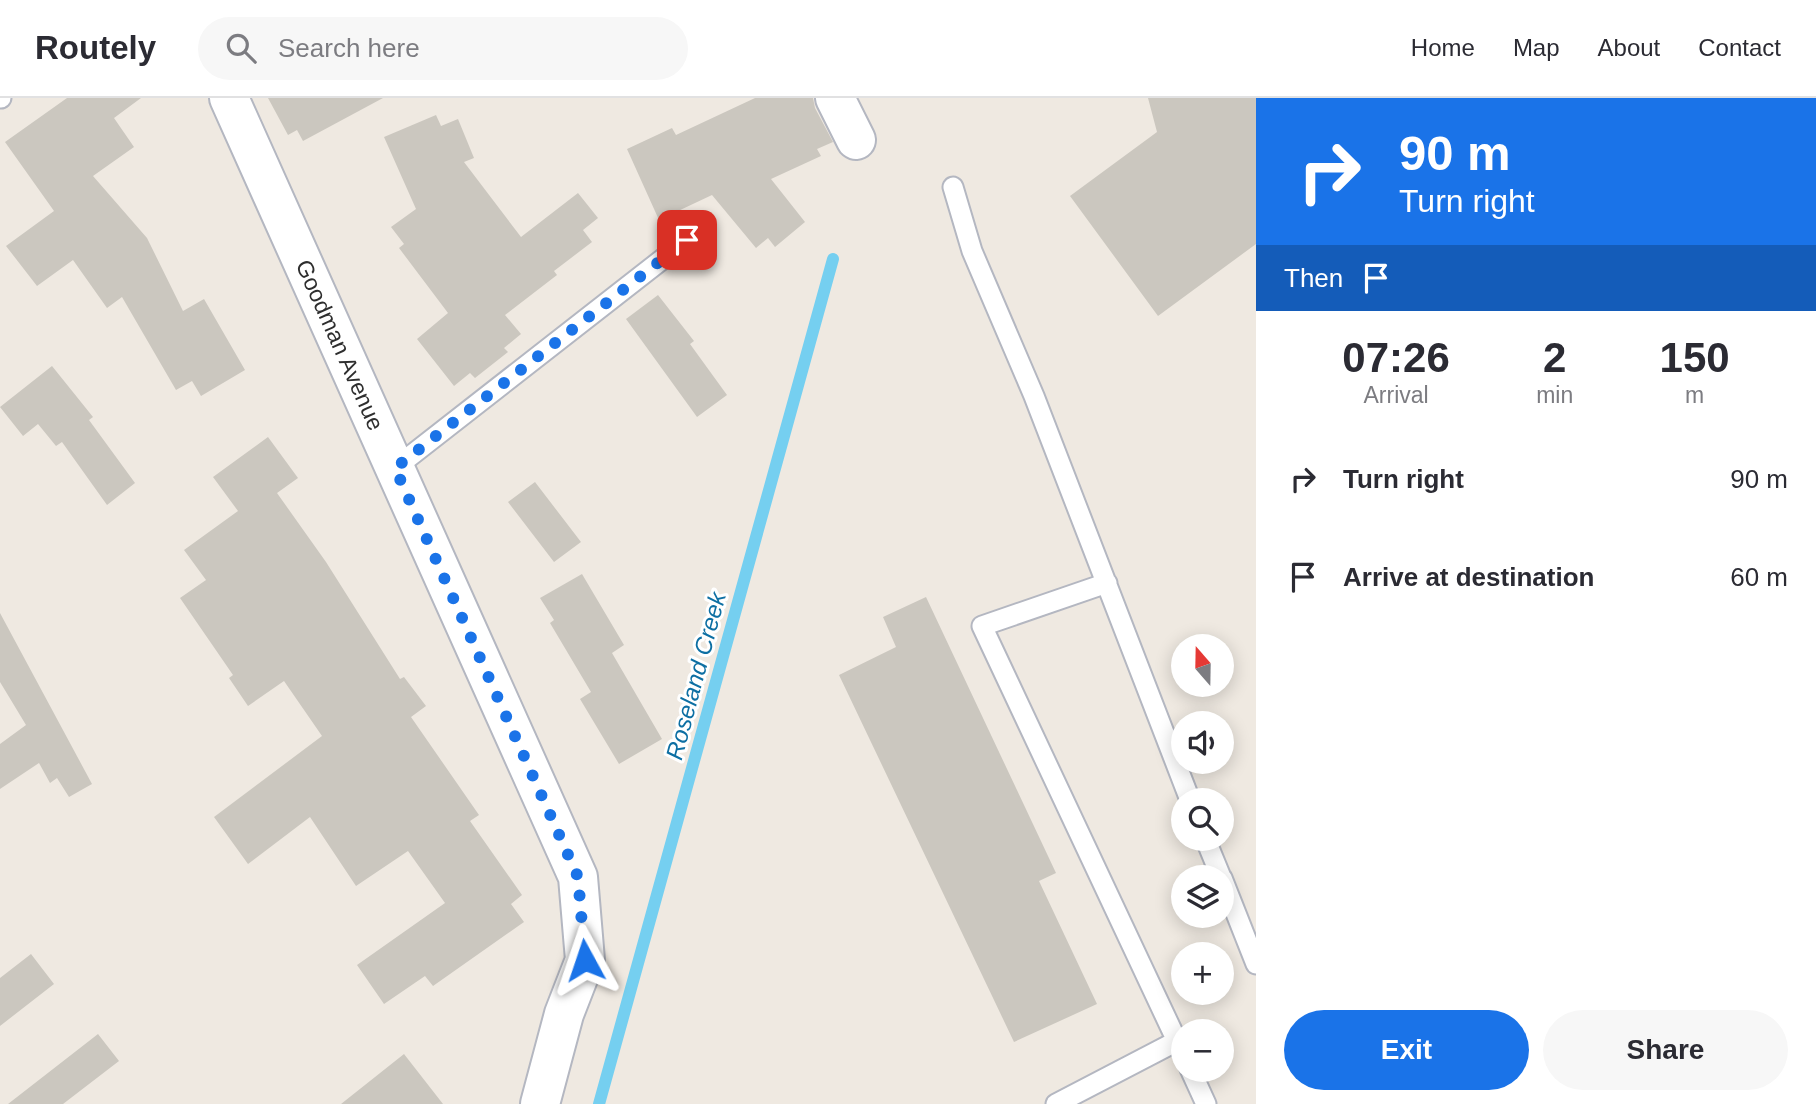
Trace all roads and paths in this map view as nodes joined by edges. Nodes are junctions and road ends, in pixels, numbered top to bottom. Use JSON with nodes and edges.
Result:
{"nodes":[{"id":1,"x":229,"y":98,"type":"edge"},
{"id":2,"x":835,"y":98,"type":"edge"},
{"id":3,"x":856,"y":140,"type":"dead end"},
{"id":4,"x":953,"y":187,"type":"dead end"},
{"id":5,"x":687,"y":240,"type":"dead end"},
{"id":6,"x":395,"y":468,"type":"junction"},
{"id":7,"x":1107,"y":583,"type":"junction"},
{"id":8,"x":1185,"y":788,"type":"edge"},
{"id":9,"x":1234,"y":910,"type":"edge"},
{"id":10,"x":1256,"y":964,"type":"edge"},
{"id":11,"x":1171,"y":1029,"type":"edge"},
{"id":12,"x":1171,"y":1052,"type":"edge"},
{"id":13,"x":1196,"y":1082,"type":"edge"},
{"id":14,"x":540,"y":1104,"type":"edge"},
{"id":15,"x":1056,"y":1104,"type":"edge"},
{"id":16,"x":1206,"y":1104,"type":"edge"}],
"edges":[{"from":1,"to":6,"type":"street","name":"Goodman Avenue"},
{"from":2,"to":3,"type":"street"},
{"from":4,"to":7,"type":"lane"},
{"from":5,"to":6,"type":"lane"},
{"from":6,"to":14,"type":"street","name":"Goodman Avenue"},
{"from":7,"to":8,"type":"lane"},
{"from":7,"to":11,"type":"lane"},
{"from":9,"to":10,"type":"lane"},
{"from":12,"to":15,"type":"lane"},
{"from":13,"to":16,"type":"lane"}]}
